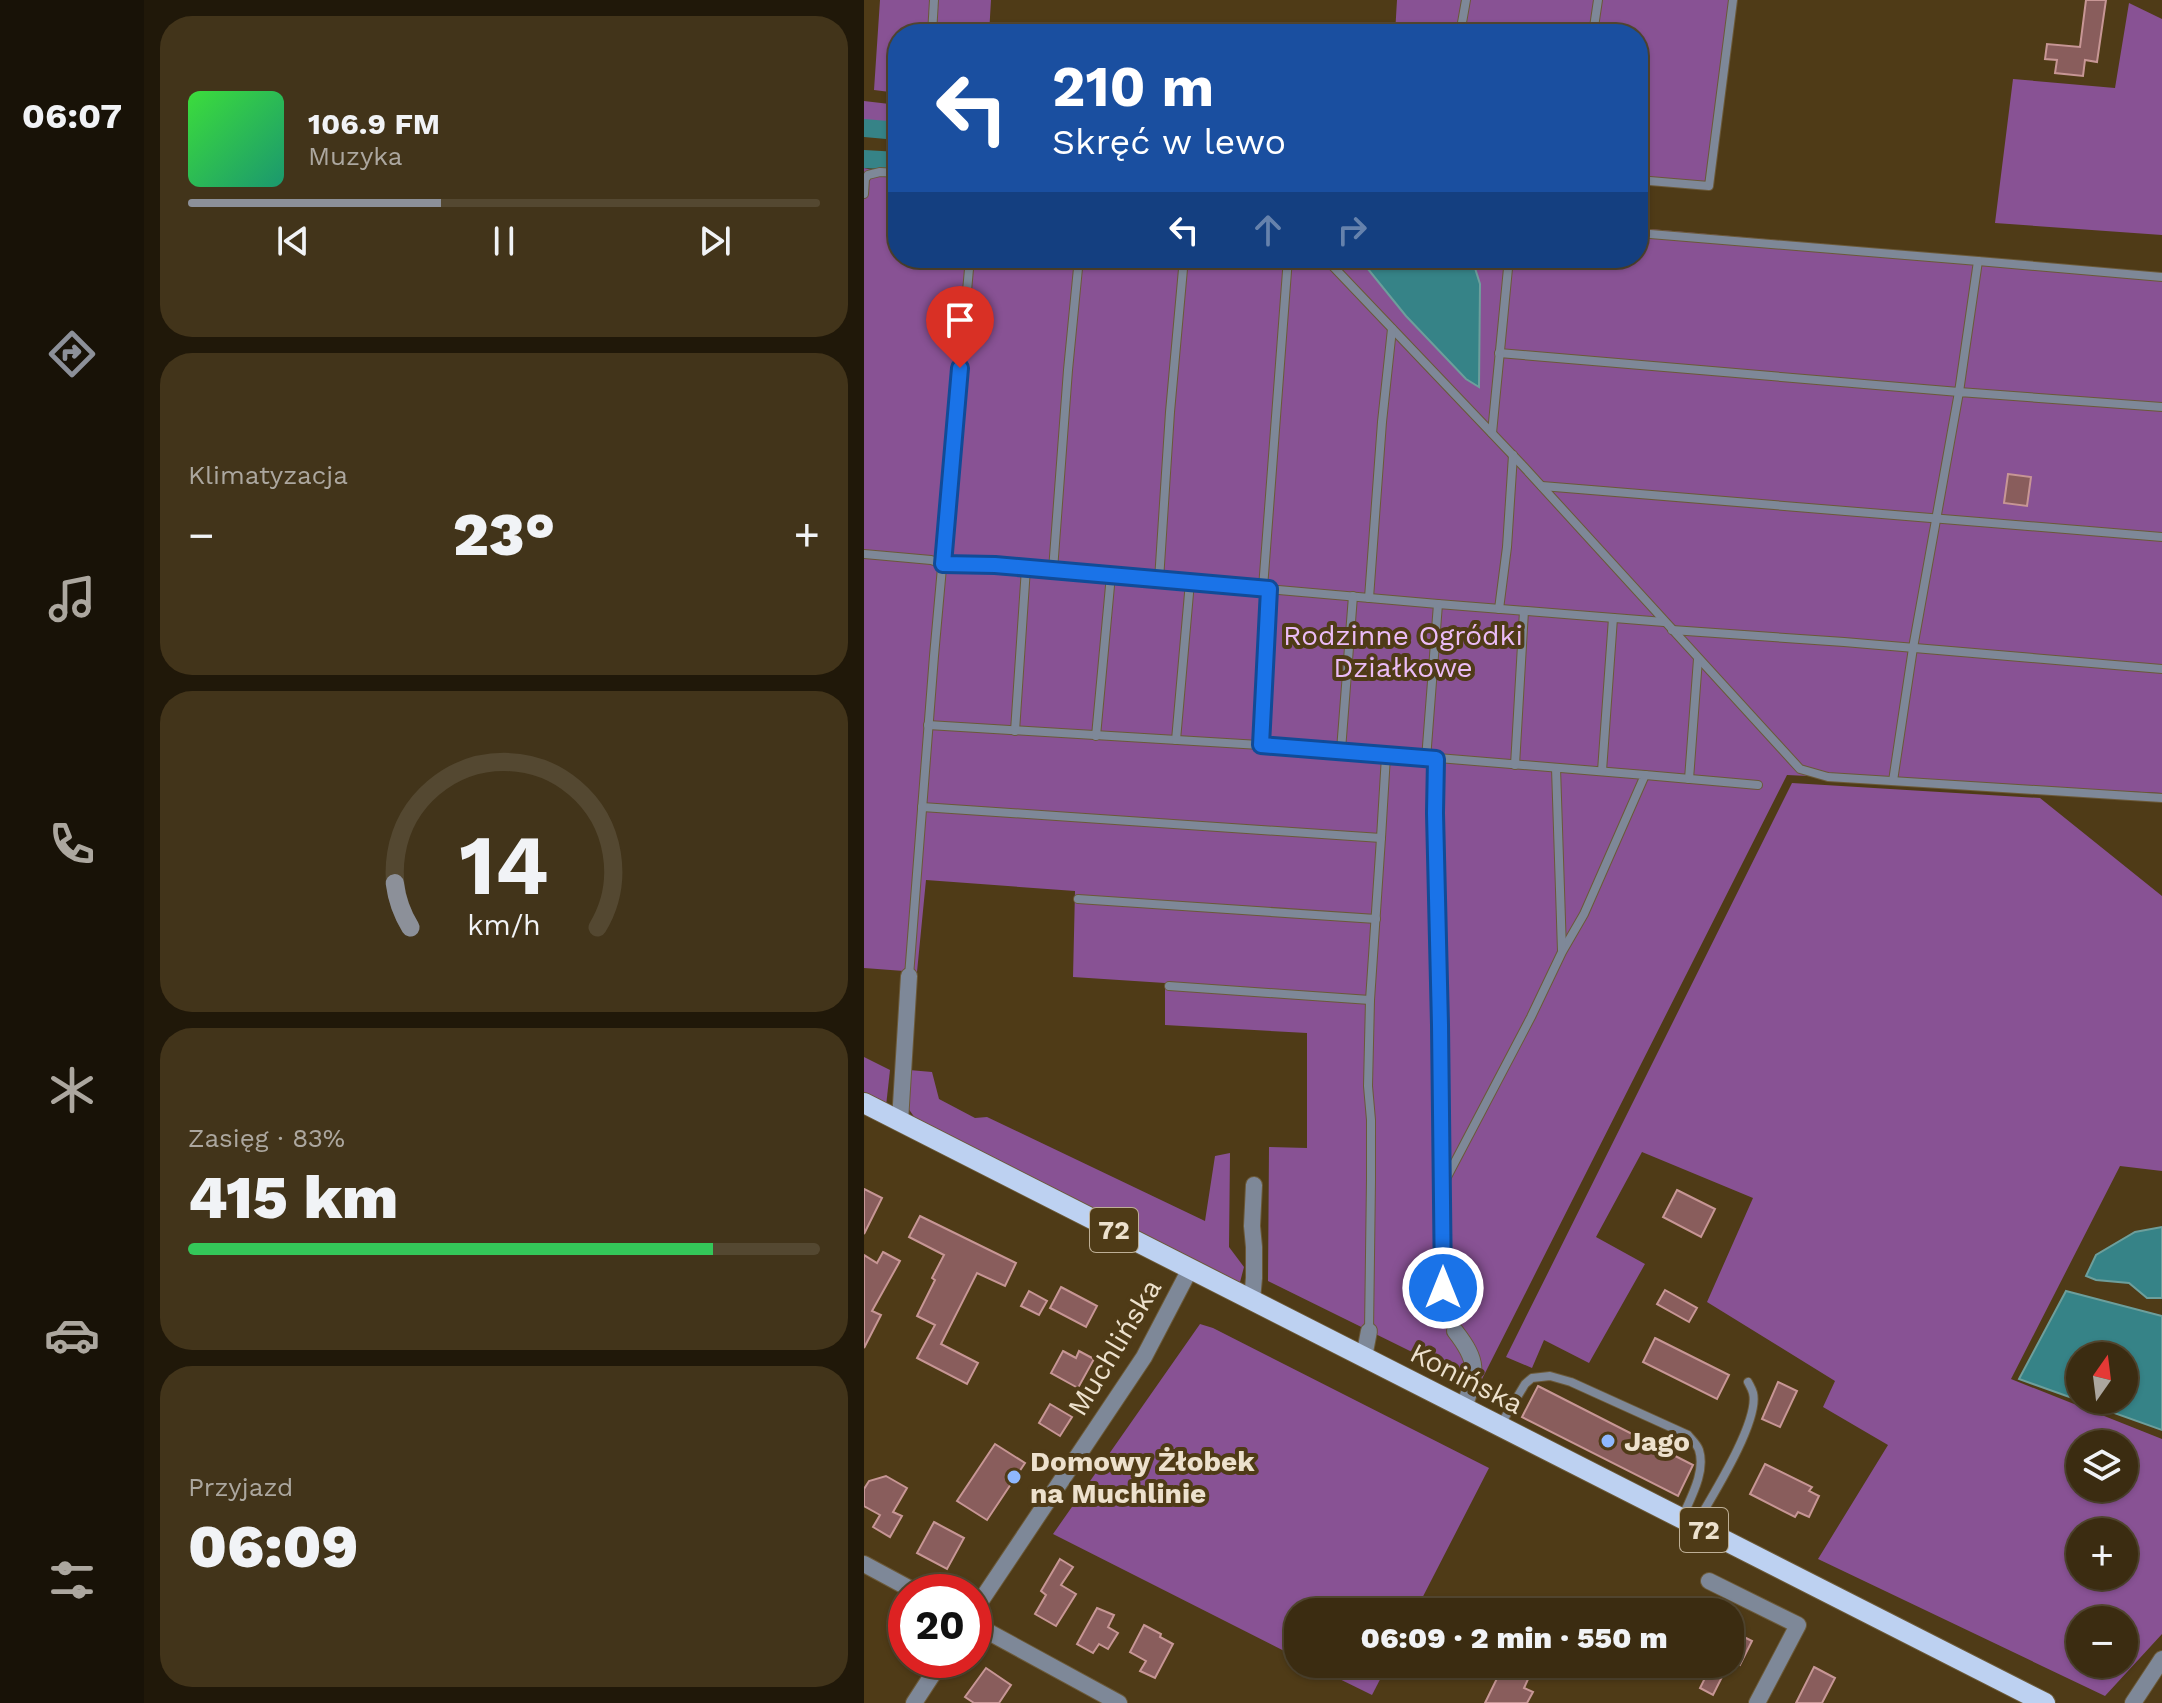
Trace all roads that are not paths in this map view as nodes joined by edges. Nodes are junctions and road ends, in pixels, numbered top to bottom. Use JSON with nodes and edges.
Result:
{"nodes":[{"id":1,"x":934,"y":0,"type":"edge"},
{"id":2,"x":1466,"y":0,"type":"edge"},
{"id":3,"x":1598,"y":0,"type":"edge"},
{"id":4,"x":1733,"y":0,"type":"edge"},
{"id":5,"x":933,"y":24,"type":"edge"},
{"id":6,"x":1462,"y":24,"type":"edge"},
{"id":7,"x":1594,"y":24,"type":"edge"},
{"id":8,"x":888,"y":172,"type":"edge"},
{"id":9,"x":1648,"y":181,"type":"edge"},
{"id":10,"x":864,"y":194,"type":"edge"},
{"id":11,"x":1648,"y":234,"type":"edge"},
{"id":12,"x":1978,"y":261,"type":"junction"},
{"id":13,"x":969,"y":268,"type":"edge"},
{"id":14,"x":1078,"y":268,"type":"edge"},
{"id":15,"x":1183,"y":268,"type":"edge"},
{"id":16,"x":1287,"y":268,"type":"edge"},
{"id":17,"x":1334,"y":268,"type":"edge"},
{"id":18,"x":1508,"y":268,"type":"edge"},
{"id":19,"x":2162,"y":277,"type":"edge"},
{"id":20,"x":1392,"y":329,"type":"junction"},
{"id":21,"x":1499,"y":353,"type":"junction"},
{"id":22,"x":1959,"y":392,"type":"junction"},
{"id":23,"x":2162,"y":407,"type":"edge"},
{"id":24,"x":1492,"y":433,"type":"junction"},
{"id":25,"x":1513,"y":455,"type":"junction"},
{"id":26,"x":1541,"y":485,"type":"junction"},
{"id":27,"x":1937,"y":518,"type":"junction"},
{"id":28,"x":2162,"y":537,"type":"edge"},
{"id":29,"x":864,"y":554,"type":"edge"},
{"id":30,"x":943,"y":564,"type":"junction"},
{"id":31,"x":1026,"y":568,"type":"junction"},
{"id":32,"x":1053,"y":570,"type":"junction"},
{"id":33,"x":1111,"y":575,"type":"junction"},
{"id":34,"x":1159,"y":580,"type":"junction"},
{"id":35,"x":1190,"y":582,"type":"junction"},
{"id":36,"x":1266,"y":588,"type":"junction"},
{"id":37,"x":1353,"y":596,"type":"junction"},
{"id":38,"x":1369,"y":598,"type":"junction"},
{"id":39,"x":1438,"y":604,"type":"junction"},
{"id":40,"x":1499,"y":609,"type":"junction"},
{"id":41,"x":1524,"y":611,"type":"junction"},
{"id":42,"x":1613,"y":618,"type":"junction"},
{"id":43,"x":1664,"y":622,"type":"junction"},
{"id":44,"x":1672,"y":630,"type":"junction"},
{"id":45,"x":1913,"y":648,"type":"junction"},
{"id":46,"x":1698,"y":659,"type":"junction"},
{"id":47,"x":2162,"y":669,"type":"edge"},
{"id":48,"x":928,"y":725,"type":"junction"},
{"id":49,"x":1015,"y":731,"type":"junction"},
{"id":50,"x":1096,"y":736,"type":"junction"},
{"id":51,"x":1176,"y":740,"type":"junction"},
{"id":52,"x":1261,"y":745,"type":"junction"},
{"id":53,"x":1341,"y":750,"type":"junction"},
{"id":54,"x":1386,"y":756,"type":"junction"},
{"id":55,"x":1426,"y":759,"type":"junction"},
{"id":56,"x":1436,"y":759,"type":"junction"},
{"id":57,"x":1515,"y":765,"type":"junction"},
{"id":58,"x":1556,"y":768,"type":"junction"},
{"id":59,"x":1602,"y":771,"type":"junction"},
{"id":60,"x":1645,"y":775,"type":"junction"},
{"id":61,"x":1689,"y":779,"type":"junction"},
{"id":62,"x":1893,"y":781,"type":"junction"},
{"id":63,"x":1758,"y":785,"type":"dead end"},
{"id":64,"x":2162,"y":798,"type":"edge"},
{"id":65,"x":922,"y":807,"type":"junction"},
{"id":66,"x":1381,"y":838,"type":"junction"},
{"id":67,"x":1078,"y":899,"type":"dead end"},
{"id":68,"x":1376,"y":919,"type":"junction"},
{"id":69,"x":1562,"y":952,"type":"junction"},
{"id":70,"x":909,"y":976,"type":"joint"},
{"id":71,"x":1169,"y":986,"type":"dead end"},
{"id":72,"x":1370,"y":1000,"type":"junction"},
{"id":73,"x":864,"y":1103,"type":"edge"},
{"id":74,"x":900,"y":1121,"type":"junction"},
{"id":75,"x":1254,"y":1185,"type":"dead end"},
{"id":76,"x":1442,"y":1193,"type":"junction"},
{"id":77,"x":1190,"y":1269,"type":"junction"},
{"id":78,"x":1252,"y":1300,"type":"junction"},
{"id":79,"x":1369,"y":1331,"type":"joint"},
{"id":80,"x":1455,"y":1331,"type":"joint"},
{"id":81,"x":1364,"y":1357,"type":"junction"},
{"id":82,"x":1748,"y":1382,"type":"dead end"},
{"id":83,"x":1464,"y":1408,"type":"junction"},
{"id":84,"x":1500,"y":1426,"type":"junction"},
{"id":85,"x":1688,"y":1522,"type":"junction"},
{"id":86,"x":864,"y":1564,"type":"edge"},
{"id":87,"x":888,"y":1577,"type":"edge"},
{"id":88,"x":1709,"y":1581,"type":"dead end"},
{"id":89,"x":992,"y":1584,"type":"edge"},
{"id":90,"x":992,"y":1634,"type":"edge"},
{"id":91,"x":2162,"y":1659,"type":"edge"},
{"id":92,"x":930,"y":1678,"type":"edge"},
{"id":93,"x":914,"y":1703,"type":"edge"},
{"id":94,"x":1119,"y":1703,"type":"edge"},
{"id":95,"x":1757,"y":1703,"type":"edge"},
{"id":96,"x":2045,"y":1703,"type":"edge"},
{"id":97,"x":2133,"y":1703,"type":"edge"}],
"edges":[{"from":1,"to":5,"type":"lane"},
{"from":2,"to":6,"type":"lane"},
{"from":3,"to":7,"type":"lane"},
{"from":4,"to":9,"type":"lane"},
{"from":8,"to":10,"type":"lane"},
{"from":11,"to":12,"type":"lane"},
{"from":12,"to":19,"type":"lane"},
{"from":12,"to":22,"type":"lane"},
{"from":13,"to":30,"type":"lane"},
{"from":14,"to":32,"type":"lane"},
{"from":15,"to":34,"type":"lane"},
{"from":16,"to":36,"type":"lane"},
{"from":17,"to":20,"type":"lane"},
{"from":18,"to":21,"type":"lane"},
{"from":20,"to":24,"type":"lane"},
{"from":20,"to":38,"type":"lane"},
{"from":21,"to":22,"type":"lane"},
{"from":21,"to":24,"type":"lane"},
{"from":22,"to":23,"type":"lane"},
{"from":22,"to":27,"type":"lane"},
{"from":24,"to":25,"type":"lane"},
{"from":25,"to":26,"type":"lane"},
{"from":25,"to":40,"type":"lane"},
{"from":26,"to":27,"type":"lane"},
{"from":26,"to":43,"type":"lane"},
{"from":27,"to":28,"type":"lane"},
{"from":27,"to":45,"type":"lane"},
{"from":29,"to":30,"type":"lane"},
{"from":30,"to":31,"type":"lane"},
{"from":30,"to":48,"type":"lane"},
{"from":31,"to":32,"type":"lane"},
{"from":31,"to":49,"type":"lane"},
{"from":32,"to":33,"type":"lane"},
{"from":33,"to":34,"type":"lane"},
{"from":33,"to":50,"type":"lane"},
{"from":34,"to":35,"type":"lane"},
{"from":35,"to":36,"type":"lane"},
{"from":35,"to":51,"type":"lane"},
{"from":36,"to":37,"type":"lane"},
{"from":36,"to":52,"type":"lane"},
{"from":37,"to":38,"type":"lane"},
{"from":37,"to":53,"type":"lane"},
{"from":38,"to":39,"type":"lane"},
{"from":39,"to":40,"type":"lane"},
{"from":39,"to":55,"type":"lane"},
{"from":40,"to":41,"type":"lane"},
{"from":41,"to":42,"type":"lane"},
{"from":41,"to":57,"type":"lane"},
{"from":42,"to":43,"type":"lane"},
{"from":42,"to":59,"type":"lane"},
{"from":43,"to":44,"type":"lane"},
{"from":44,"to":45,"type":"lane"},
{"from":44,"to":46,"type":"lane"},
{"from":45,"to":47,"type":"lane"},
{"from":45,"to":62,"type":"lane"},
{"from":46,"to":61,"type":"lane"},
{"from":46,"to":62,"type":"lane"},
{"from":48,"to":49,"type":"lane"},
{"from":48,"to":65,"type":"lane"},
{"from":49,"to":50,"type":"lane"},
{"from":50,"to":51,"type":"lane"},
{"from":51,"to":52,"type":"lane"},
{"from":52,"to":53,"type":"lane"},
{"from":53,"to":54,"type":"lane"},
{"from":54,"to":55,"type":"lane"},
{"from":54,"to":66,"type":"lane"},
{"from":55,"to":56,"type":"lane"},
{"from":56,"to":57,"type":"lane"},
{"from":56,"to":76,"type":"lane"},
{"from":57,"to":58,"type":"lane"},
{"from":58,"to":59,"type":"lane"},
{"from":58,"to":69,"type":"lane"},
{"from":59,"to":60,"type":"lane"},
{"from":60,"to":61,"type":"lane"},
{"from":60,"to":69,"type":"lane"},
{"from":61,"to":63,"type":"lane"},
{"from":62,"to":64,"type":"lane"},
{"from":65,"to":66,"type":"lane"},
{"from":65,"to":70,"type":"lane"},
{"from":66,"to":68,"type":"lane"},
{"from":67,"to":68,"type":"lane"},
{"from":68,"to":72,"type":"lane"},
{"from":69,"to":76,"type":"lane"},
{"from":70,"to":74,"type":"street"},
{"from":71,"to":72,"type":"lane"},
{"from":72,"to":79,"type":"lane"},
{"from":73,"to":74,"type":"main road","name":"Konińska","number":"72"},
{"from":74,"to":77,"type":"main road","name":"Konińska","number":"72"},
{"from":75,"to":78,"type":"street"},
{"from":76,"to":80,"type":"lane"},
{"from":77,"to":78,"type":"main road","name":"Konińska","number":"72"},
{"from":77,"to":89,"type":"street","name":"Muchlińska"},
{"from":78,"to":81,"type":"main road","name":"Konińska","number":"72"},
{"from":79,"to":81,"type":"street"},
{"from":80,"to":83,"type":"street"},
{"from":81,"to":83,"type":"main road","name":"Konińska","number":"72"},
{"from":82,"to":85,"type":"lane"},
{"from":83,"to":84,"type":"main road","name":"Konińska","number":"72"},
{"from":84,"to":85,"type":"main road","name":"Konińska","number":"72"},
{"from":84,"to":85,"type":"lane"},
{"from":85,"to":96,"type":"main road","name":"Konińska","number":"72"},
{"from":86,"to":87,"type":"street"},
{"from":88,"to":95,"type":"street"},
{"from":90,"to":94,"type":"street"},
{"from":91,"to":97,"type":"street"},
{"from":92,"to":93,"type":"street"}]}
